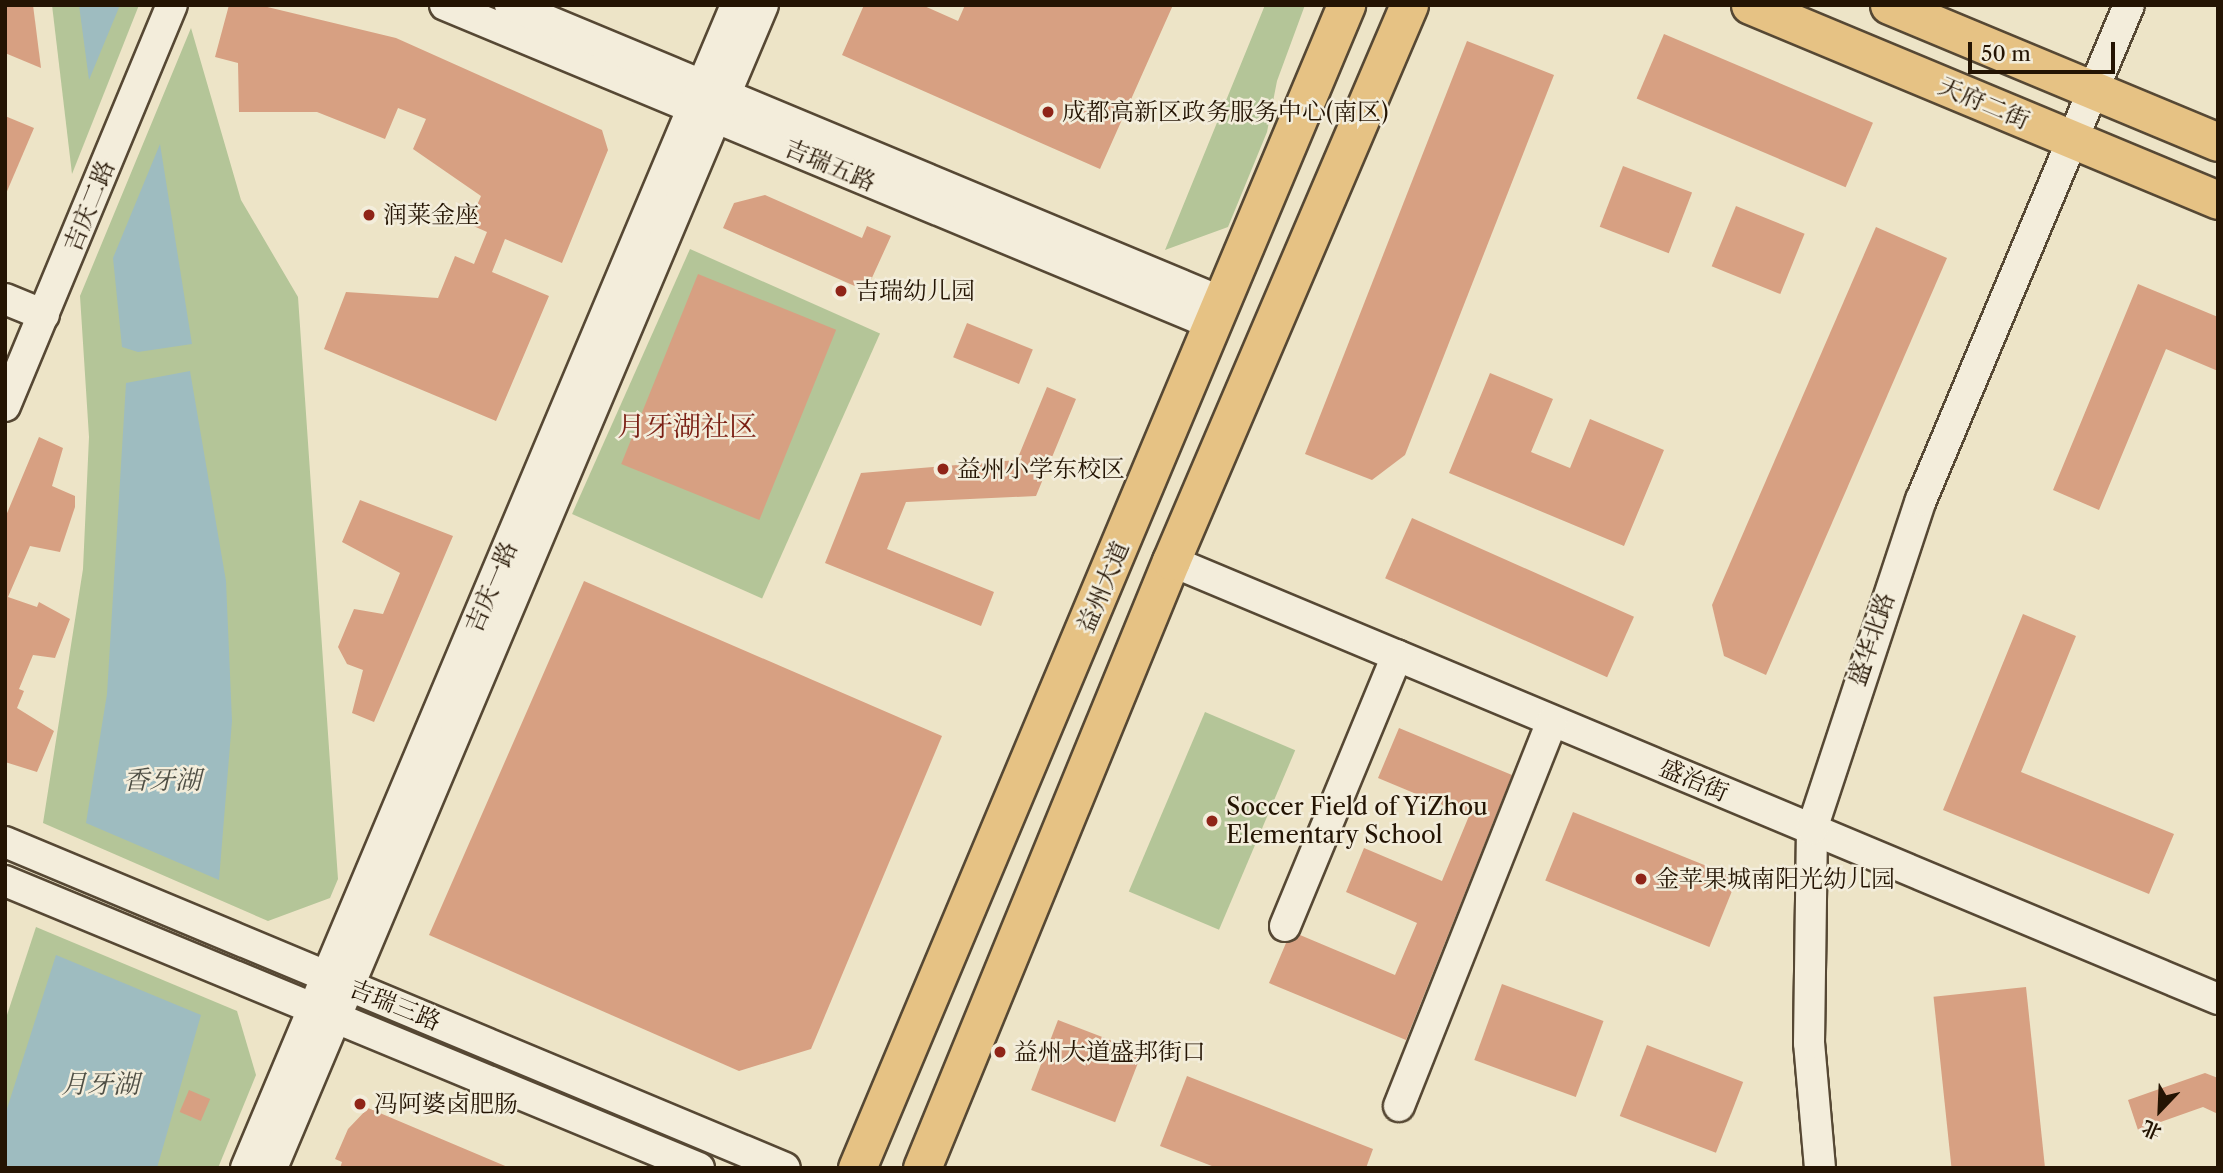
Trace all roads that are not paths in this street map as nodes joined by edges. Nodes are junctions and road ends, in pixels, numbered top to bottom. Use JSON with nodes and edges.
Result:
{"nodes":[{"id":1,"x":172,"y":5,"type":"edge"},
{"id":2,"x":445,"y":5,"type":"edge"},
{"id":3,"x":510,"y":5,"type":"tunnel mouth"},
{"id":4,"x":736,"y":5,"type":"edge"},
{"id":5,"x":763,"y":5,"type":"edge"},
{"id":6,"x":1346,"y":5,"type":"edge"},
{"id":7,"x":1409,"y":5,"type":"edge"},
{"id":8,"x":1750,"y":5,"type":"edge"},
{"id":9,"x":1889,"y":5,"type":"edge"},
{"id":10,"x":2129,"y":5,"type":"edge"},
{"id":11,"x":2095,"y":91,"type":"junction"},
{"id":12,"x":709,"y":102,"type":"junction"},
{"id":13,"x":2073,"y":140,"type":"junction"},
{"id":14,"x":2218,"y":142,"type":"edge"},
{"id":15,"x":2218,"y":200,"type":"edge"},
{"id":16,"x":5,"y":299,"type":"edge"},
{"id":17,"x":1220,"y":314,"type":"junction"},
{"id":18,"x":44,"y":315,"type":"junction"},
{"id":19,"x":5,"y":406,"type":"edge"},
{"id":20,"x":1171,"y":561,"type":"junction"},
{"id":21,"x":1397,"y":655,"type":"junction"},
{"id":22,"x":1552,"y":720,"type":"junction"},
{"id":23,"x":1812,"y":829,"type":"junction"},
{"id":24,"x":5,"y":842,"type":"edge"},
{"id":25,"x":5,"y":881,"type":"edge"},
{"id":26,"x":1286,"y":926,"type":"dead end"},
{"id":27,"x":338,"y":981,"type":"junction"},
{"id":28,"x":2218,"y":999,"type":"edge"},
{"id":29,"x":324,"y":1013,"type":"junction"},
{"id":30,"x":1399,"y":1106,"type":"dead end"},
{"id":31,"x":246,"y":1168,"type":"edge"},
{"id":32,"x":272,"y":1168,"type":"edge"},
{"id":33,"x":699,"y":1168,"type":"edge"},
{"id":34,"x":785,"y":1168,"type":"edge"},
{"id":35,"x":857,"y":1168,"type":"edge"},
{"id":36,"x":922,"y":1168,"type":"edge"},
{"id":37,"x":1820,"y":1168,"type":"edge"}],
"edges":[{"from":1,"to":18,"type":"street","name":"吉庆二路"},
{"from":2,"to":12,"type":"street","name":"吉瑞五路"},
{"from":3,"to":12,"type":"street","name":"吉瑞五路"},
{"from":4,"to":12,"type":"street","name":"吉庆一路"},
{"from":5,"to":12,"type":"street","name":"吉庆一路"},
{"from":6,"to":17,"type":"main road","name":"益州大道"},
{"from":7,"to":20,"type":"main road"},
{"from":8,"to":13,"type":"main road","name":"天府二街"},
{"from":9,"to":11,"type":"main road"},
{"from":10,"to":11,"type":"street","name":"盛华北路"},
{"from":11,"to":13,"type":"street","name":"盛华北路"},
{"from":11,"to":14,"type":"main road"},
{"from":12,"to":17,"type":"street","name":"吉瑞五路"},
{"from":12,"to":27,"type":"street","name":"吉庆一路"},
{"from":13,"to":15,"type":"main road","name":"天府二街"},
{"from":13,"to":23,"type":"street","name":"盛华北路"},
{"from":16,"to":18,"type":"street"},
{"from":17,"to":35,"type":"main road","name":"益州大道"},
{"from":18,"to":19,"type":"street","name":"吉庆二路"},
{"from":20,"to":21,"type":"street","name":"盛治街"},
{"from":20,"to":36,"type":"main road"},
{"from":21,"to":22,"type":"street","name":"盛治街"},
{"from":21,"to":26,"type":"street"},
{"from":22,"to":23,"type":"street","name":"盛治街"},
{"from":22,"to":30,"type":"street"},
{"from":23,"to":28,"type":"street","name":"盛治街"},
{"from":23,"to":37,"type":"street","name":"盛华北路"},
{"from":24,"to":27,"type":"street","name":"吉瑞三路"},
{"from":25,"to":29,"type":"street","name":"吉瑞三路"},
{"from":27,"to":29,"type":"street","name":"吉庆一路"},
{"from":27,"to":34,"type":"street","name":"吉瑞三路"},
{"from":29,"to":31,"type":"street","name":"吉庆一路"},
{"from":29,"to":32,"type":"street","name":"吉庆一路"},
{"from":29,"to":33,"type":"street","name":"吉瑞三路"}]}
